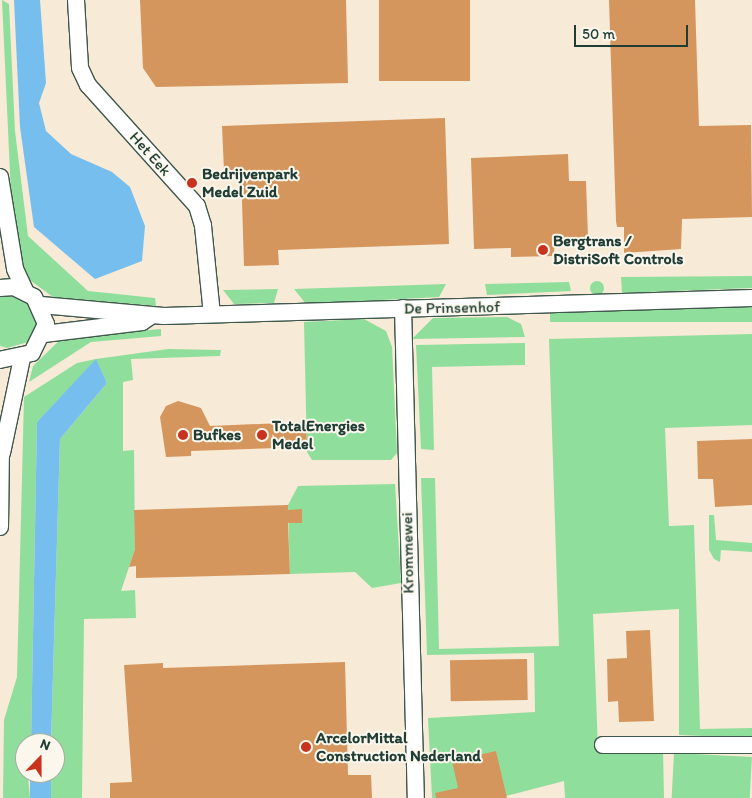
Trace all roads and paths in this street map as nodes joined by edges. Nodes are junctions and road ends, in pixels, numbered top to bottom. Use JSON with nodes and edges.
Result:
{"nodes":[{"id":1,"x":76,"y":0,"type":"edge"},
{"id":2,"x":0,"y":177,"type":"edge"},
{"id":3,"x":0,"y":288,"type":"edge"},
{"id":4,"x":25,"y":290,"type":"junction"},
{"id":5,"x":752,"y":298,"type":"edge"},
{"id":6,"x":41,"y":305,"type":"junction"},
{"id":7,"x":403,"y":308,"type":"junction"},
{"id":8,"x":212,"y":314,"type":"junction"},
{"id":9,"x":151,"y":316,"type":"junction"},
{"id":10,"x":44,"y":334,"type":"junction"},
{"id":11,"x":22,"y":358,"type":"junction"},
{"id":12,"x":0,"y":360,"type":"edge"},
{"id":13,"x":0,"y":430,"type":"edge"},
{"id":14,"x":2,"y":453,"type":"junction"},
{"id":15,"x":0,"y":527,"type":"edge"},
{"id":16,"x":603,"y":745,"type":"dead end"},
{"id":17,"x":752,"y":745,"type":"edge"},
{"id":18,"x":416,"y":798,"type":"edge"}],
"edges":[{"from":1,"to":8,"type":"street","name":"Het Eek"},
{"from":2,"to":4,"type":"street"},
{"from":3,"to":4,"type":"street"},
{"from":4,"to":6,"type":"street"},
{"from":5,"to":7,"type":"street","name":"De Prinsenhof"},
{"from":6,"to":9,"type":"street","name":"De Prinsenhof"},
{"from":6,"to":10,"type":"street"},
{"from":7,"to":8,"type":"street","name":"De Prinsenhof"},
{"from":7,"to":18,"type":"street","name":"Krommewei"},
{"from":8,"to":9,"type":"street","name":"De Prinsenhof"},
{"from":9,"to":10,"type":"street","name":"De Prinsenhof"},
{"from":10,"to":11,"type":"street"},
{"from":11,"to":12,"type":"street"},
{"from":11,"to":14,"type":"street"},
{"from":13,"to":14,"type":"street"},
{"from":14,"to":15,"type":"street"},
{"from":16,"to":17,"type":"street"}]}
